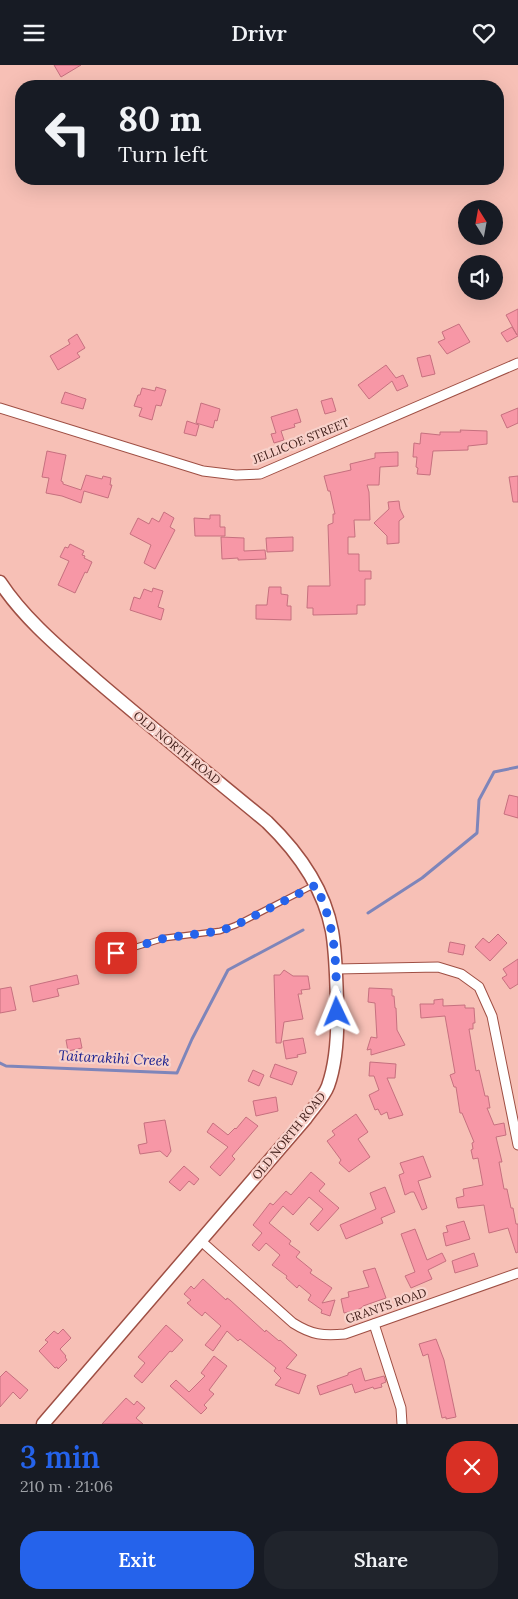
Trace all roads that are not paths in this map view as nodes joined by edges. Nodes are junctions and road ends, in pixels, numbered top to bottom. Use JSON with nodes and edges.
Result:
{"nodes":[{"id":1,"x":518,"y":363,"type":"edge"},
{"id":2,"x":0,"y":408,"type":"edge"},
{"id":3,"x":0,"y":582,"type":"edge"},
{"id":4,"x":316,"y":885,"type":"junction"},
{"id":5,"x":100,"y":958,"type":"dead end"},
{"id":6,"x":336,"y":969,"type":"junction"},
{"id":7,"x":518,"y":1145,"type":"edge"},
{"id":8,"x":201,"y":1241,"type":"junction"},
{"id":9,"x":518,"y":1273,"type":"edge"},
{"id":10,"x":374,"y":1324,"type":"junction"},
{"id":11,"x":43,"y":1424,"type":"edge"},
{"id":12,"x":402,"y":1424,"type":"edge"}],
"edges":[{"from":1,"to":2,"type":"street","name":"JELLICOE STREET"},
{"from":3,"to":4,"type":"street","name":"OLD NORTH ROAD"},
{"from":4,"to":5,"type":"lane"},
{"from":4,"to":6,"type":"street","name":"OLD NORTH ROAD"},
{"from":6,"to":7,"type":"street"},
{"from":6,"to":8,"type":"street","name":"OLD NORTH ROAD"},
{"from":8,"to":10,"type":"street","name":"GRANTS ROAD"},
{"from":8,"to":11,"type":"street","name":"OLD NORTH ROAD"},
{"from":9,"to":10,"type":"street","name":"GRANTS ROAD"},
{"from":10,"to":12,"type":"street"}]}
